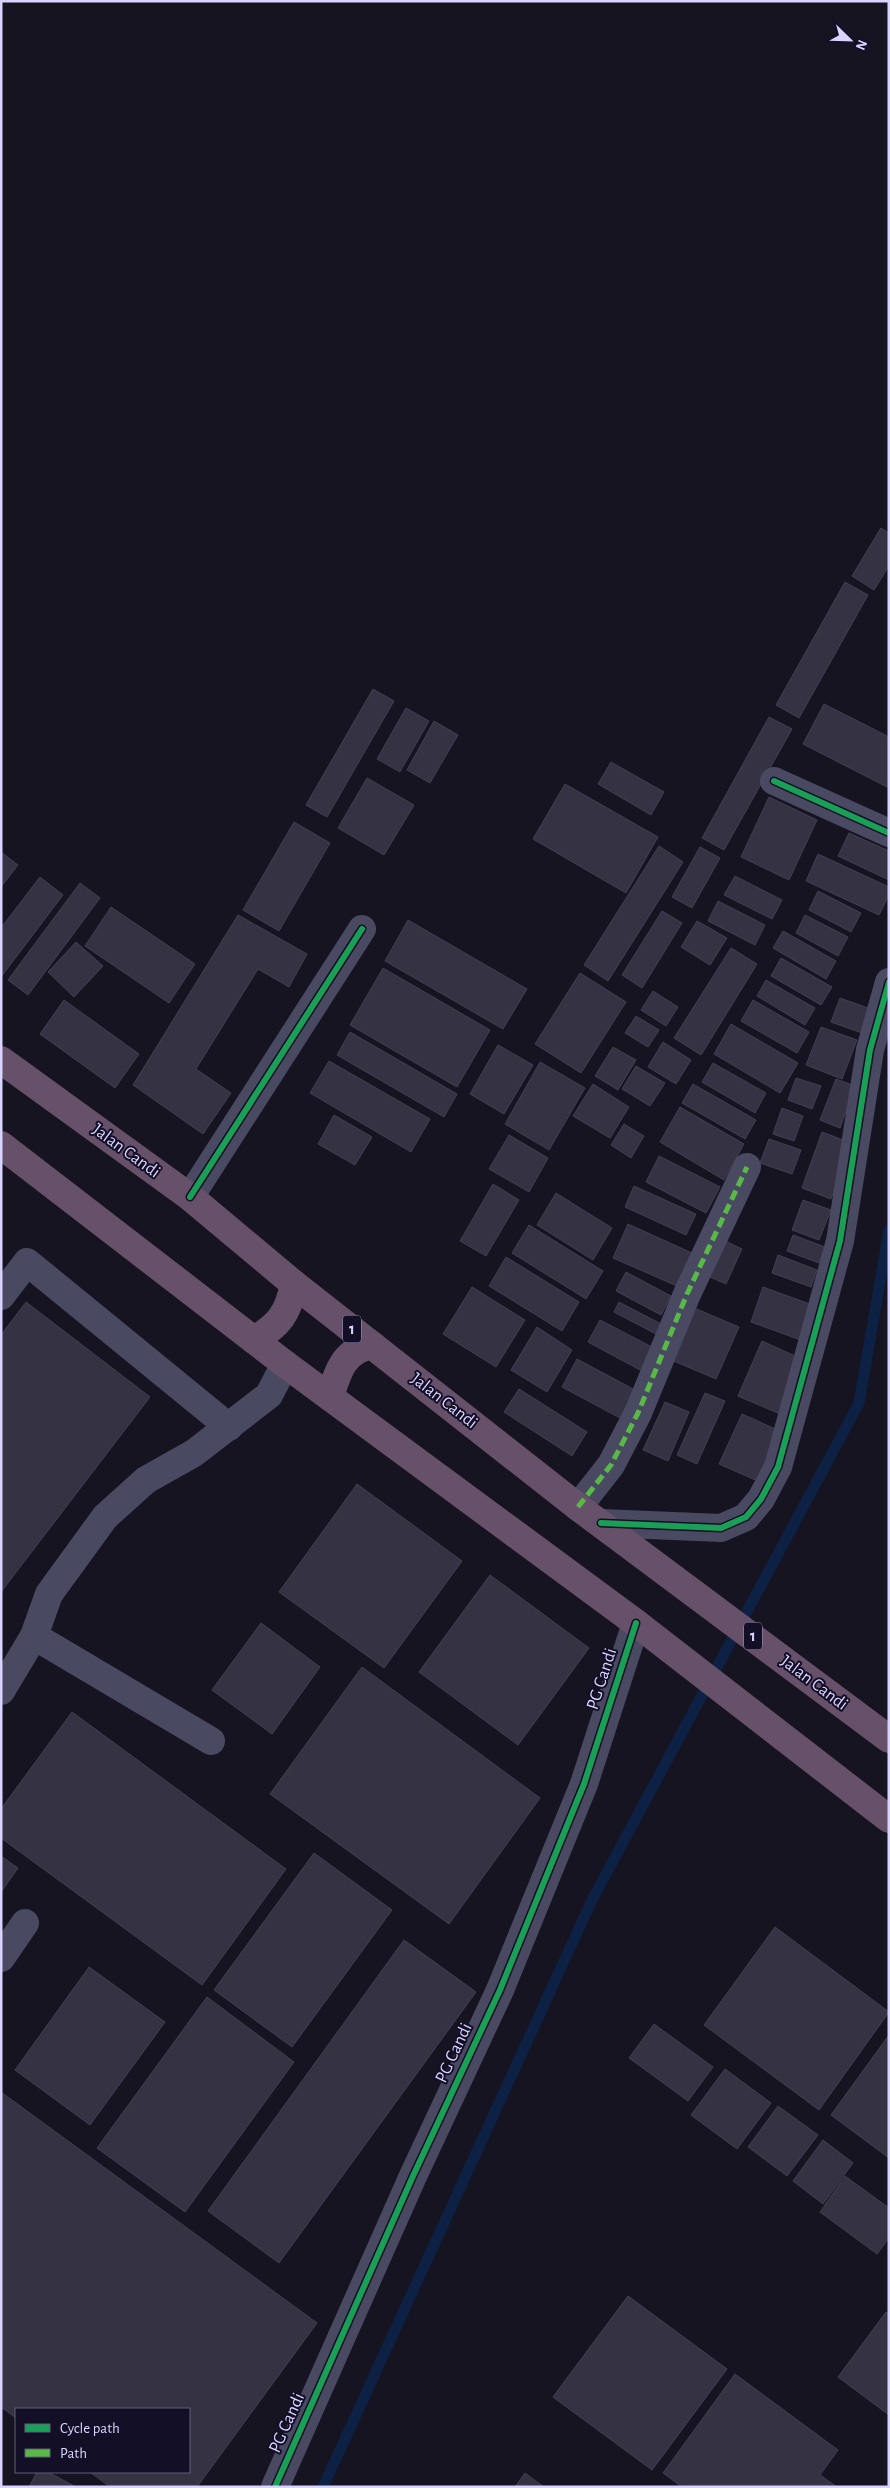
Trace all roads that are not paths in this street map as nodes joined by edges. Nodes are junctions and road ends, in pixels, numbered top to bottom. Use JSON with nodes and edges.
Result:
{"nodes":[{"id":1,"x":774,"y":781,"type":"dead end"},
{"id":2,"x":889,"y":833,"type":"edge"},
{"id":3,"x":362,"y":929,"type":"dead end"},
{"id":4,"x":889,"y":982,"type":"edge"},
{"id":5,"x":1,"y":1060,"type":"edge"},
{"id":6,"x":1,"y":1145,"type":"edge"},
{"id":7,"x":746,"y":1167,"type":"dead end"},
{"id":8,"x":190,"y":1198,"type":"junction"},
{"id":9,"x":294,"y":1284,"type":"junction"},
{"id":10,"x":1,"y":1296,"type":"edge"},
{"id":11,"x":254,"y":1340,"type":"junction"},
{"id":12,"x":372,"y":1344,"type":"junction"},
{"id":13,"x":285,"y":1364,"type":"junction"},
{"id":14,"x":330,"y":1397,"type":"junction"},
{"id":15,"x":229,"y":1427,"type":"junction"},
{"id":16,"x":578,"y":1507,"type":"junction"},
{"id":17,"x":601,"y":1522,"type":"junction"},
{"id":18,"x":636,"y":1623,"type":"junction"},
{"id":19,"x":34,"y":1636,"type":"junction"},
{"id":20,"x":1,"y":1691,"type":"edge"},
{"id":21,"x":880,"y":1733,"type":"edge"},
{"id":22,"x":210,"y":1741,"type":"dead end"},
{"id":23,"x":889,"y":1819,"type":"edge"},
{"id":24,"x":25,"y":1923,"type":"dead end"},
{"id":25,"x":1,"y":1958,"type":"edge"},
{"id":26,"x":275,"y":2487,"type":"edge"}],
"edges":[{"from":1,"to":2,"type":"street"},
{"from":3,"to":8,"type":"street"},
{"from":4,"to":17,"type":"street"},
{"from":5,"to":8,"type":"highway","name":"Jalan Candi","number":"1"},
{"from":6,"to":11,"type":"highway"},
{"from":7,"to":16,"type":"street"},
{"from":8,"to":9,"type":"highway","name":"Jalan Candi","number":"1"},
{"from":9,"to":11,"type":"highway"},
{"from":9,"to":12,"type":"highway","name":"Jalan Candi","number":"1"},
{"from":10,"to":15,"type":"street"},
{"from":11,"to":13,"type":"highway"},
{"from":12,"to":14,"type":"highway"},
{"from":12,"to":16,"type":"highway","name":"Jalan Candi","number":"1"},
{"from":13,"to":14,"type":"highway"},
{"from":13,"to":15,"type":"street"},
{"from":14,"to":18,"type":"highway"},
{"from":15,"to":19,"type":"street"},
{"from":16,"to":17,"type":"highway","name":"Jalan Candi","number":"1"},
{"from":17,"to":21,"type":"highway","name":"Jalan Candi","number":"1"},
{"from":18,"to":23,"type":"highway"},
{"from":18,"to":26,"type":"street","name":"PG Candi"},
{"from":19,"to":20,"type":"street"},
{"from":19,"to":22,"type":"street"},
{"from":24,"to":25,"type":"street"}]}
